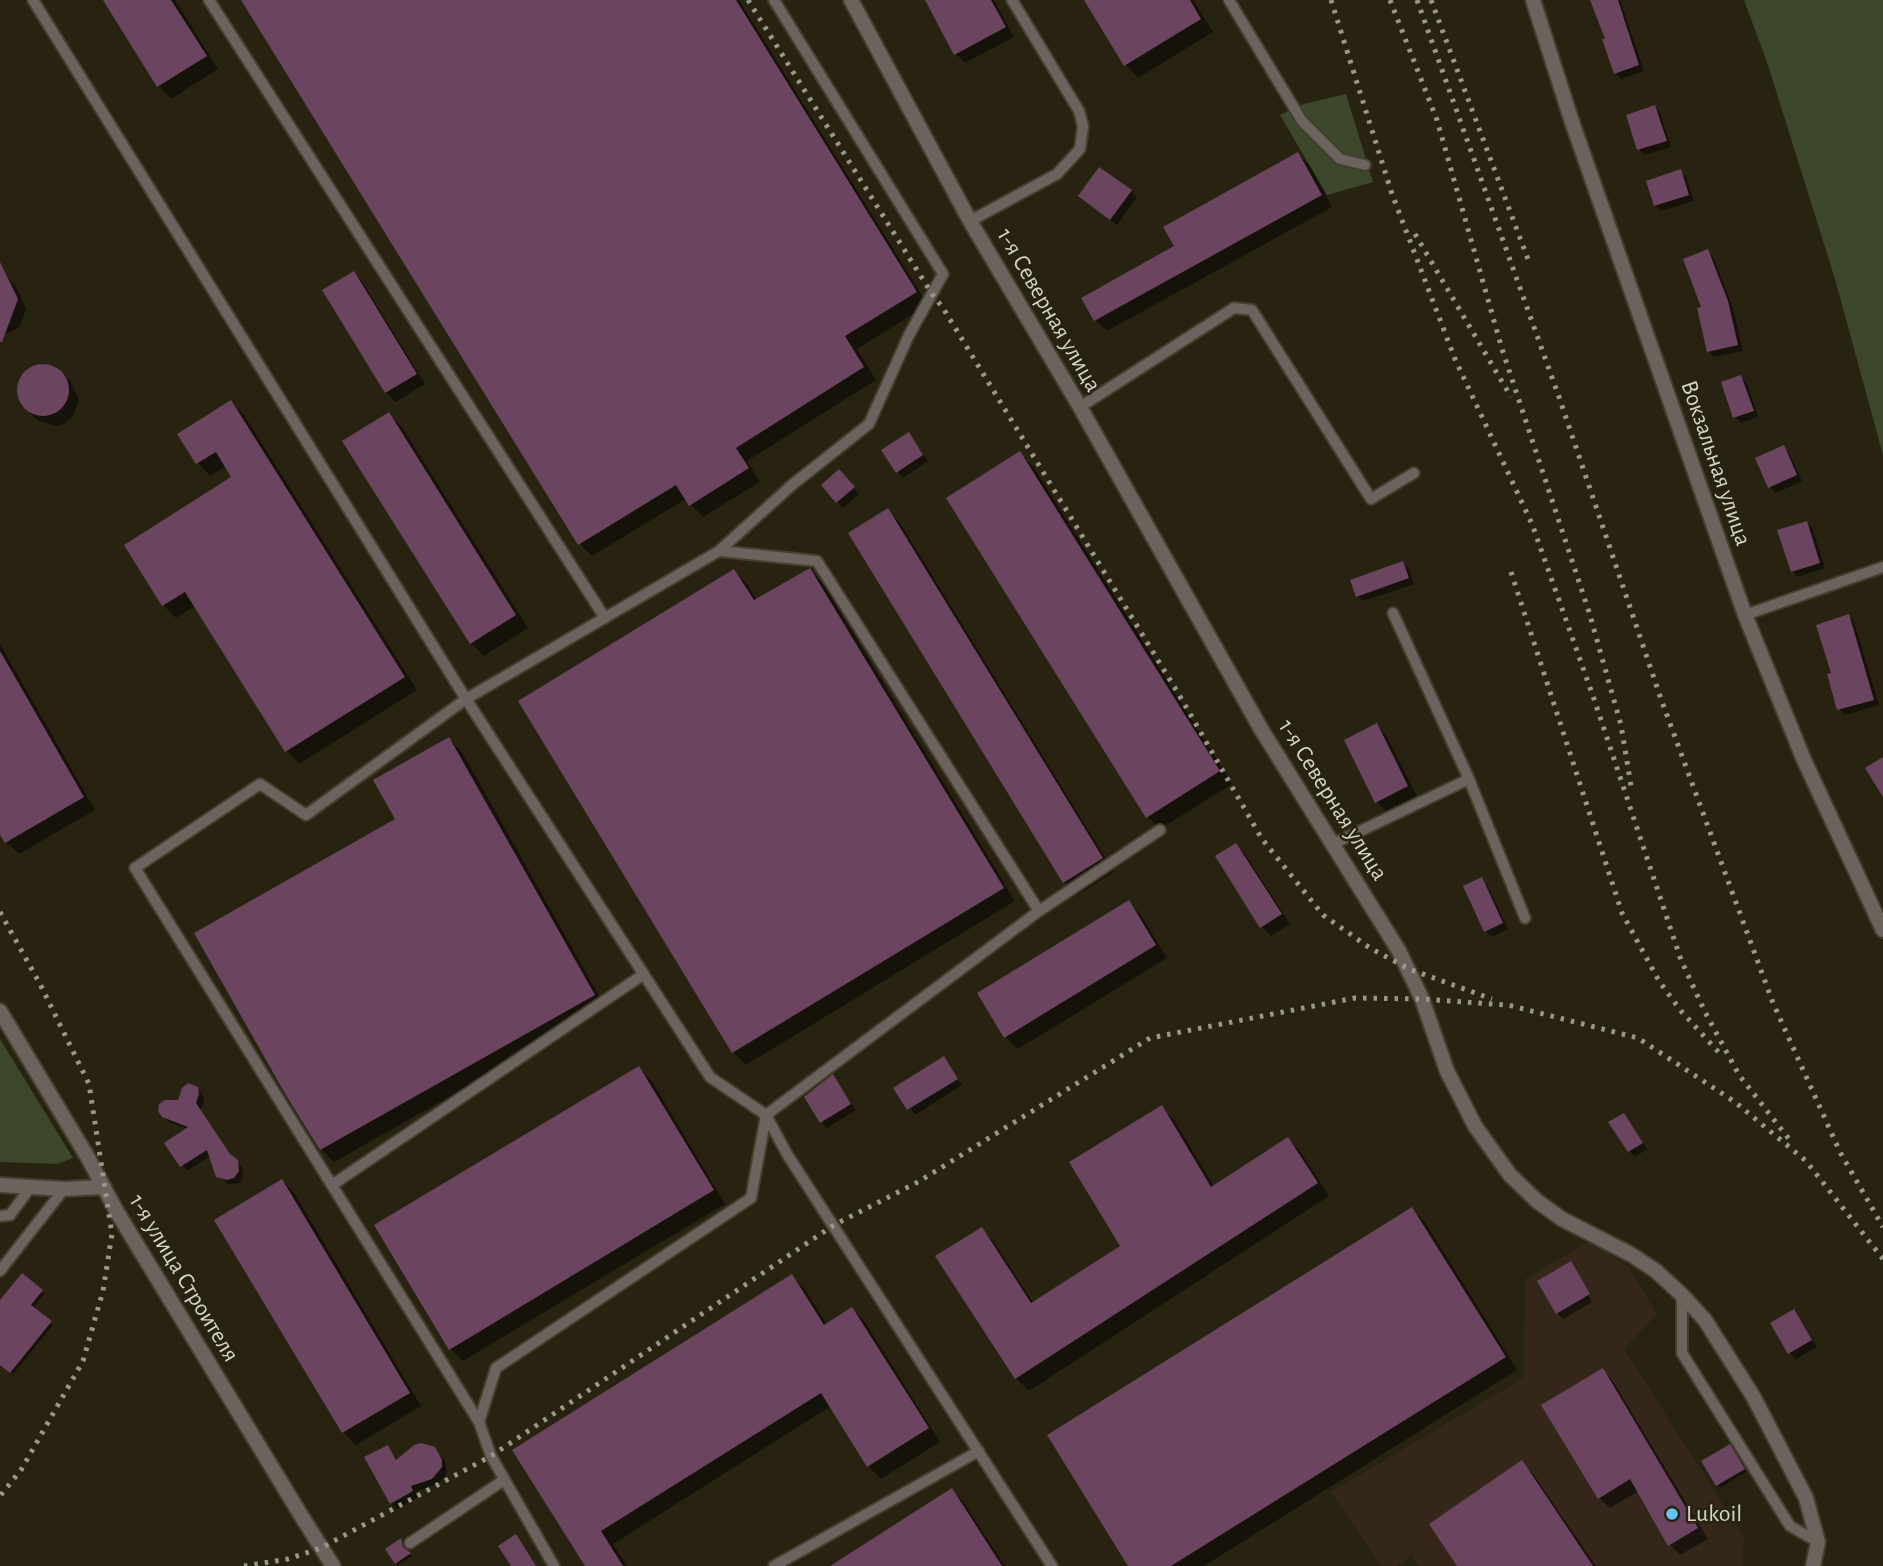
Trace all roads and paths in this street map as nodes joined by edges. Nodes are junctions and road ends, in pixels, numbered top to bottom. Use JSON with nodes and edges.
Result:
{"nodes":[{"id":1,"x":33,"y":0,"type":"edge"},
{"id":2,"x":209,"y":0,"type":"edge"},
{"id":3,"x":774,"y":0,"type":"edge"},
{"id":4,"x":851,"y":0,"type":"edge"},
{"id":5,"x":1012,"y":0,"type":"edge"},
{"id":6,"x":1229,"y":0,"type":"edge"},
{"id":7,"x":1533,"y":0,"type":"edge"},
{"id":8,"x":1365,"y":165,"type":"dead end"},
{"id":9,"x":970,"y":221,"type":"junction"},
{"id":10,"x":1080,"y":407,"type":"junction"},
{"id":11,"x":1414,"y":472,"type":"dead end"},
{"id":12,"x":719,"y":551,"type":"junction"},
{"id":13,"x":1883,"y":567,"type":"edge"},
{"id":14,"x":1393,"y":612,"type":"dead end"},
{"id":15,"x":1745,"y":615,"type":"junction"},
{"id":16,"x":606,"y":618,"type":"junction"},
{"id":17,"x":466,"y":699,"type":"junction"},
{"id":18,"x":1469,"y":779,"type":"junction"},
{"id":19,"x":1160,"y":830,"type":"dead end"},
{"id":20,"x":1331,"y":845,"type":"junction"},
{"id":21,"x":1039,"y":911,"type":"junction"},
{"id":22,"x":1525,"y":918,"type":"dead end"},
{"id":23,"x":1883,"y":930,"type":"edge"},
{"id":24,"x":644,"y":974,"type":"junction"},
{"id":25,"x":0,"y":1012,"type":"edge"},
{"id":26,"x":766,"y":1115,"type":"junction"},
{"id":27,"x":0,"y":1185,"type":"edge"},
{"id":28,"x":332,"y":1185,"type":"junction"},
{"id":29,"x":104,"y":1187,"type":"junction"},
{"id":30,"x":30,"y":1188,"type":"junction"},
{"id":31,"x":64,"y":1189,"type":"junction"},
{"id":32,"x":0,"y":1216,"type":"edge"},
{"id":33,"x":0,"y":1271,"type":"edge"},
{"id":34,"x":1682,"y":1295,"type":"junction"},
{"id":35,"x":478,"y":1422,"type":"junction"},
{"id":36,"x":979,"y":1451,"type":"junction"},
{"id":37,"x":505,"y":1480,"type":"junction"},
{"id":38,"x":1818,"y":1542,"type":"junction"},
{"id":39,"x":410,"y":1543,"type":"dead end"},
{"id":40,"x":333,"y":1566,"type":"edge"},
{"id":41,"x":554,"y":1566,"type":"edge"},
{"id":42,"x":774,"y":1566,"type":"edge"},
{"id":43,"x":1052,"y":1566,"type":"edge"},
{"id":44,"x":1814,"y":1566,"type":"edge"}],
"edges":[{"from":1,"to":17,"type":"lane"},
{"from":2,"to":16,"type":"lane"},
{"from":3,"to":12,"type":"lane"},
{"from":4,"to":9,"type":"street","name":"1-я Северная улица"},
{"from":5,"to":9,"type":"lane"},
{"from":6,"to":8,"type":"lane"},
{"from":7,"to":15,"type":"street","name":"Вокзальная улица"},
{"from":9,"to":10,"type":"street","name":"1-я Северная улица"},
{"from":10,"to":11,"type":"lane"},
{"from":10,"to":20,"type":"street","name":"1-я Северная улица"},
{"from":12,"to":16,"type":"lane"},
{"from":12,"to":21,"type":"lane"},
{"from":13,"to":15,"type":"lane"},
{"from":14,"to":18,"type":"lane"},
{"from":15,"to":23,"type":"street","name":"Вокзальная улица"},
{"from":16,"to":17,"type":"lane"},
{"from":17,"to":24,"type":"lane"},
{"from":17,"to":28,"type":"lane"},
{"from":18,"to":20,"type":"lane"},
{"from":18,"to":22,"type":"lane"},
{"from":19,"to":21,"type":"lane"},
{"from":20,"to":34,"type":"street","name":"1-я Северная улица"},
{"from":21,"to":26,"type":"lane"},
{"from":24,"to":26,"type":"lane"},
{"from":24,"to":28,"type":"lane"},
{"from":25,"to":29,"type":"street","name":"1-я улица Строителя"},
{"from":26,"to":35,"type":"lane"},
{"from":26,"to":36,"type":"lane"},
{"from":27,"to":30,"type":"street"},
{"from":28,"to":35,"type":"lane"},
{"from":29,"to":31,"type":"street"},
{"from":29,"to":40,"type":"street","name":"1-я улица Строителя"},
{"from":30,"to":31,"type":"street"},
{"from":30,"to":32,"type":"lane"},
{"from":31,"to":33,"type":"lane"},
{"from":34,"to":38,"type":"street","name":"1-я Северная улица"},
{"from":34,"to":38,"type":"lane"},
{"from":35,"to":37,"type":"lane"},
{"from":36,"to":42,"type":"lane"},
{"from":36,"to":43,"type":"lane"},
{"from":37,"to":39,"type":"lane"},
{"from":37,"to":41,"type":"lane"},
{"from":38,"to":44,"type":"street","name":"1-я Северная улица"}]}
